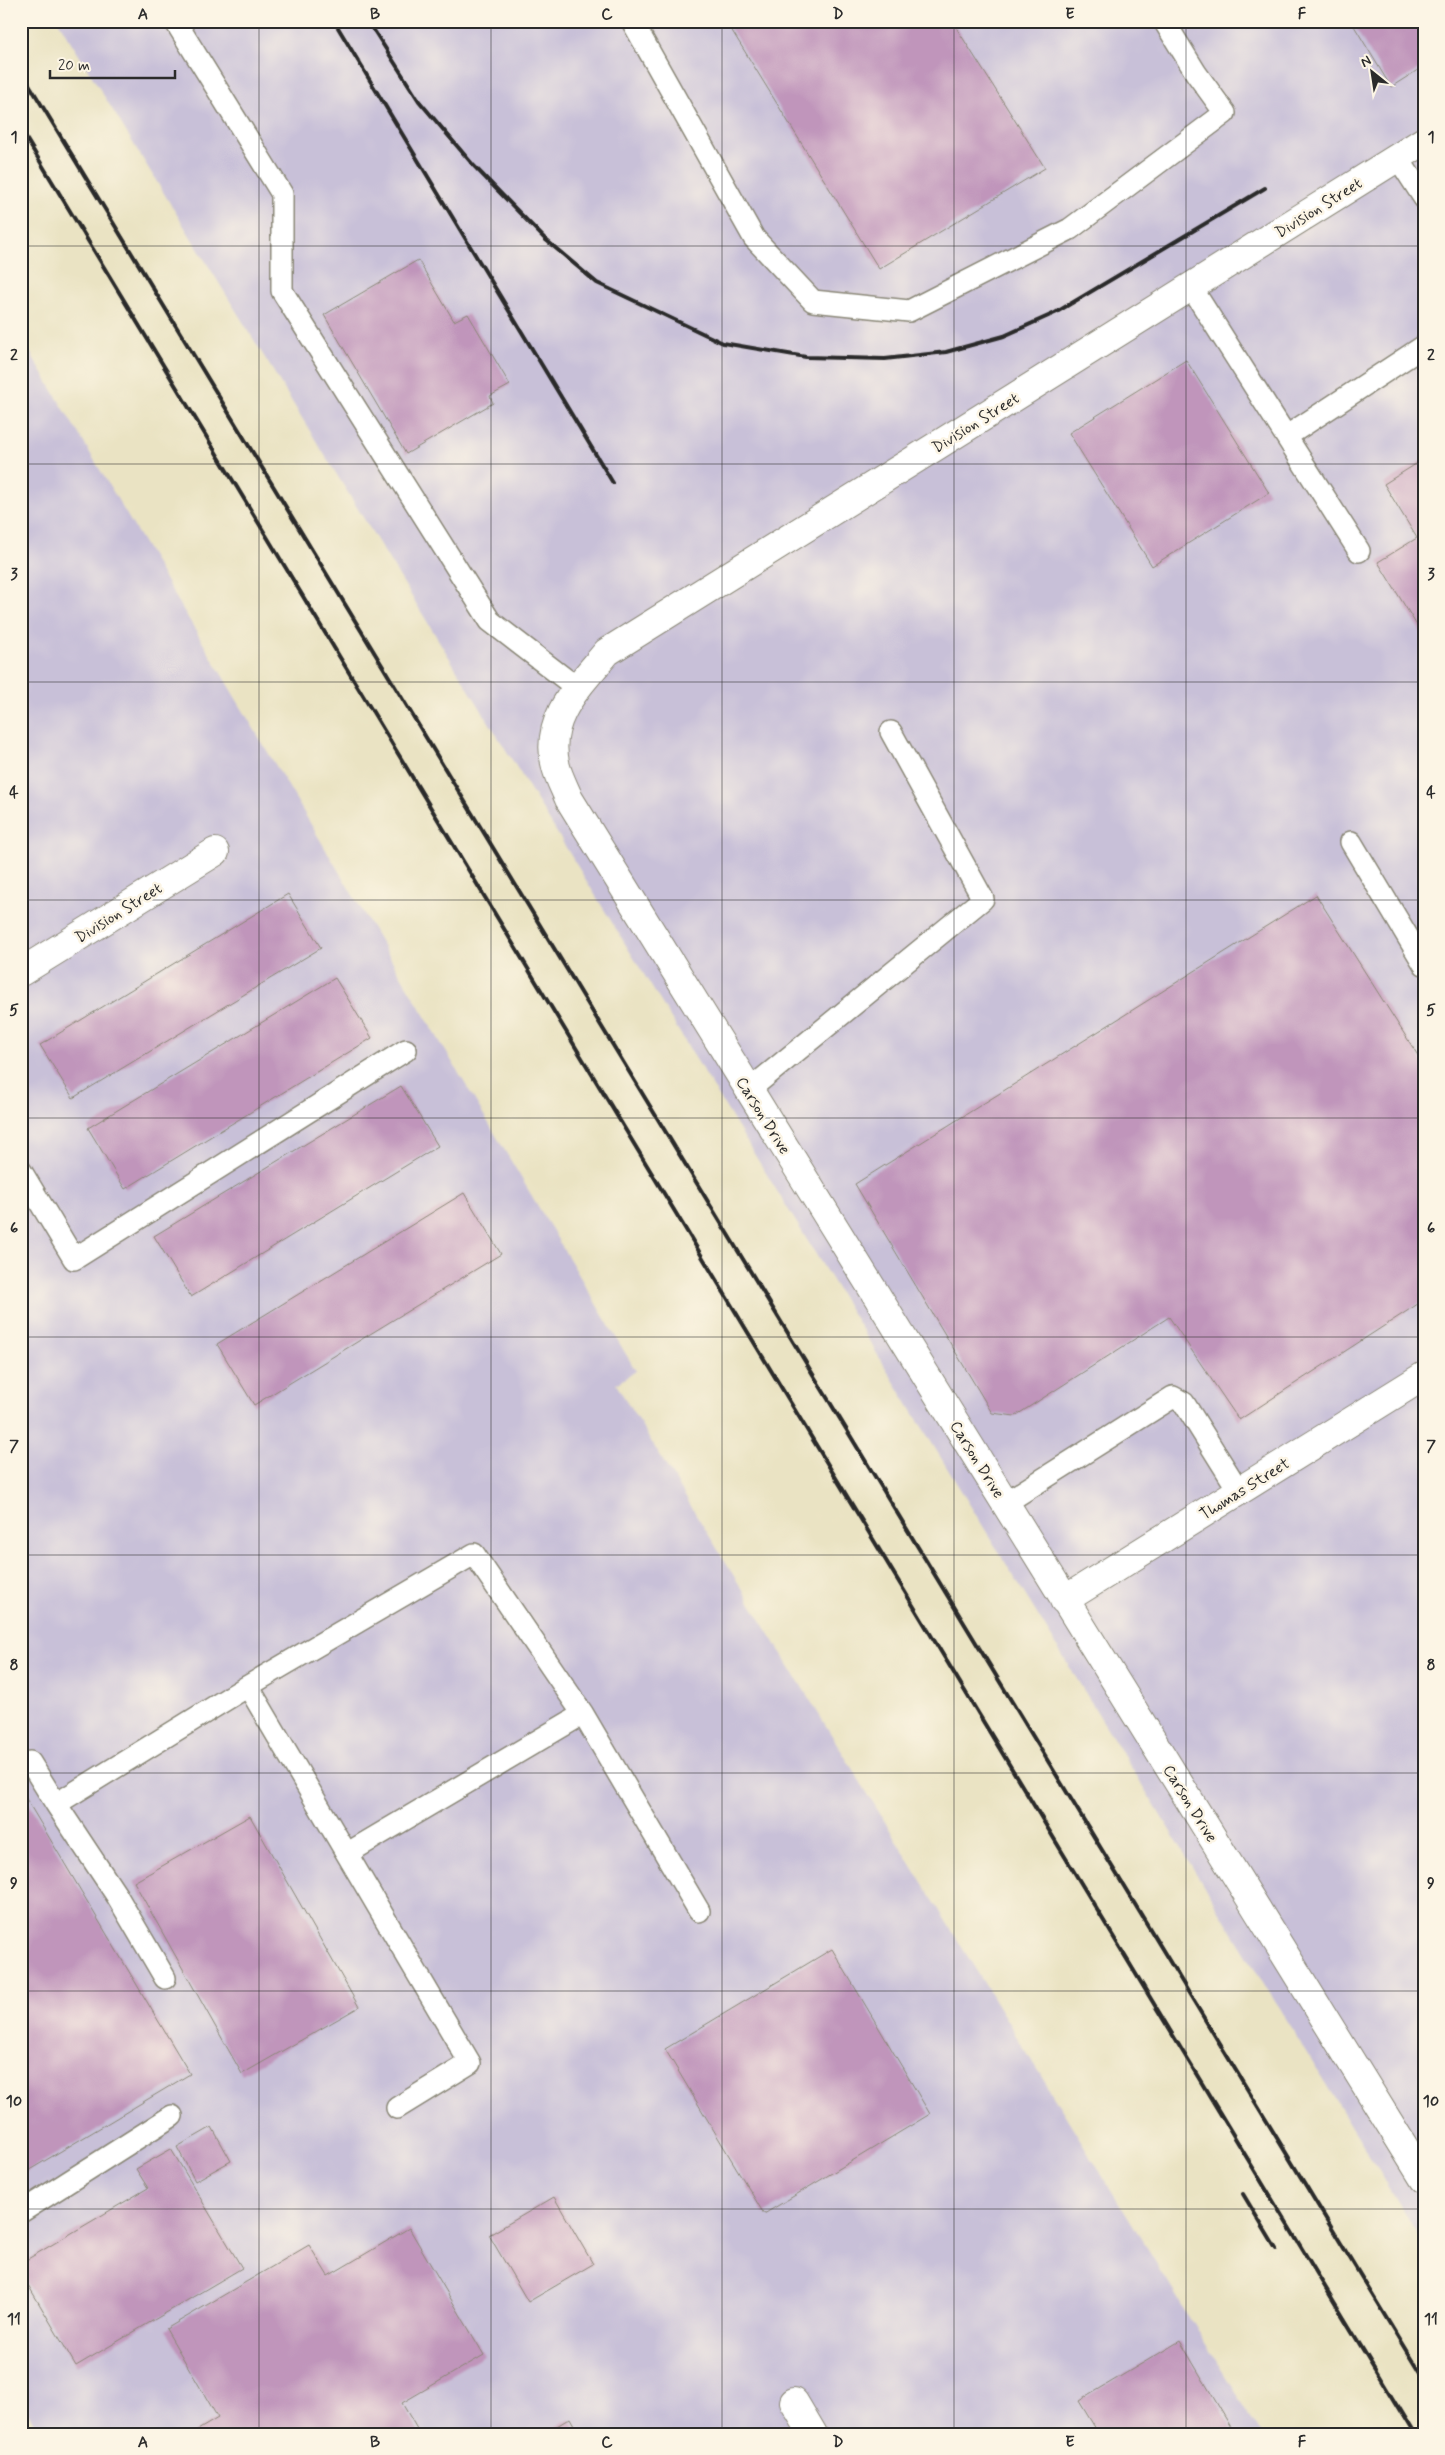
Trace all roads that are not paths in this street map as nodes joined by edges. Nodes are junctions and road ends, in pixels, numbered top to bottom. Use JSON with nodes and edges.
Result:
{"nodes":[{"id":1,"x":176,"y":21,"type":"edge"},
{"id":2,"x":632,"y":21,"type":"edge"},
{"id":3,"x":1164,"y":21,"type":"edge"},
{"id":4,"x":1424,"y":141,"type":"edge"},
{"id":5,"x":1398,"y":158,"type":"junction"},
{"id":6,"x":1424,"y":198,"type":"edge"},
{"id":7,"x":1191,"y":287,"type":"junction"},
{"id":8,"x":1424,"y":346,"type":"edge"},
{"id":9,"x":1287,"y":436,"type":"junction"},
{"id":10,"x":1360,"y":551,"type":"dead end"},
{"id":11,"x":577,"y":688,"type":"junction"},
{"id":12,"x":553,"y":730,"type":"joint"},
{"id":13,"x":891,"y":732,"type":"dead end"},
{"id":14,"x":1351,"y":842,"type":"dead end"},
{"id":15,"x":216,"y":852,"type":"dead end"},
{"id":16,"x":1424,"y":964,"type":"edge"},
{"id":17,"x":21,"y":972,"type":"edge"},
{"id":18,"x":406,"y":1050,"type":"dead end"},
{"id":19,"x":749,"y":1090,"type":"junction"},
{"id":20,"x":21,"y":1171,"type":"edge"},
{"id":21,"x":1424,"y":1376,"type":"edge"},
{"id":22,"x":1239,"y":1491,"type":"junction"},
{"id":23,"x":1005,"y":1503,"type":"junction"},
{"id":24,"x":1064,"y":1600,"type":"junction"},
{"id":25,"x":248,"y":1686,"type":"junction"},
{"id":26,"x":583,"y":1714,"type":"junction"},
{"id":27,"x":21,"y":1766,"type":"edge"},
{"id":28,"x":56,"y":1804,"type":"junction"},
{"id":29,"x":348,"y":1853,"type":"junction"},
{"id":30,"x":698,"y":1911,"type":"dead end"},
{"id":31,"x":165,"y":1978,"type":"dead end"},
{"id":32,"x":397,"y":2108,"type":"dead end"},
{"id":33,"x":172,"y":2116,"type":"dead end"},
{"id":34,"x":1424,"y":2179,"type":"edge"},
{"id":35,"x":21,"y":2212,"type":"edge"},
{"id":36,"x":794,"y":2402,"type":"dead end"},
{"id":37,"x":813,"y":2434,"type":"edge"}],
"edges":[{"from":1,"to":11,"type":"lane"},
{"from":2,"to":3,"type":"lane"},
{"from":4,"to":5,"type":"street","name":"Division Street"},
{"from":5,"to":6,"type":"lane"},
{"from":5,"to":7,"type":"street","name":"Division Street"},
{"from":7,"to":9,"type":"lane"},
{"from":7,"to":11,"type":"street","name":"Division Street"},
{"from":8,"to":9,"type":"lane"},
{"from":9,"to":10,"type":"lane"},
{"from":11,"to":12,"type":"street","name":"Division Street"},
{"from":12,"to":19,"type":"street","name":"Carson Drive"},
{"from":13,"to":19,"type":"lane"},
{"from":14,"to":16,"type":"lane"},
{"from":15,"to":17,"type":"street","name":"Division Street"},
{"from":18,"to":20,"type":"lane"},
{"from":19,"to":23,"type":"street","name":"Carson Drive"},
{"from":21,"to":22,"type":"street","name":"Thomas Street"},
{"from":22,"to":23,"type":"lane"},
{"from":22,"to":24,"type":"street","name":"Thomas Street"},
{"from":23,"to":24,"type":"street","name":"Carson Drive"},
{"from":24,"to":34,"type":"street","name":"Carson Drive"},
{"from":25,"to":26,"type":"lane"},
{"from":25,"to":28,"type":"lane"},
{"from":25,"to":29,"type":"lane"},
{"from":26,"to":29,"type":"lane"},
{"from":26,"to":30,"type":"lane"},
{"from":27,"to":28,"type":"lane"},
{"from":28,"to":31,"type":"lane"},
{"from":29,"to":32,"type":"lane"},
{"from":33,"to":35,"type":"lane"},
{"from":36,"to":37,"type":"street"}]}
